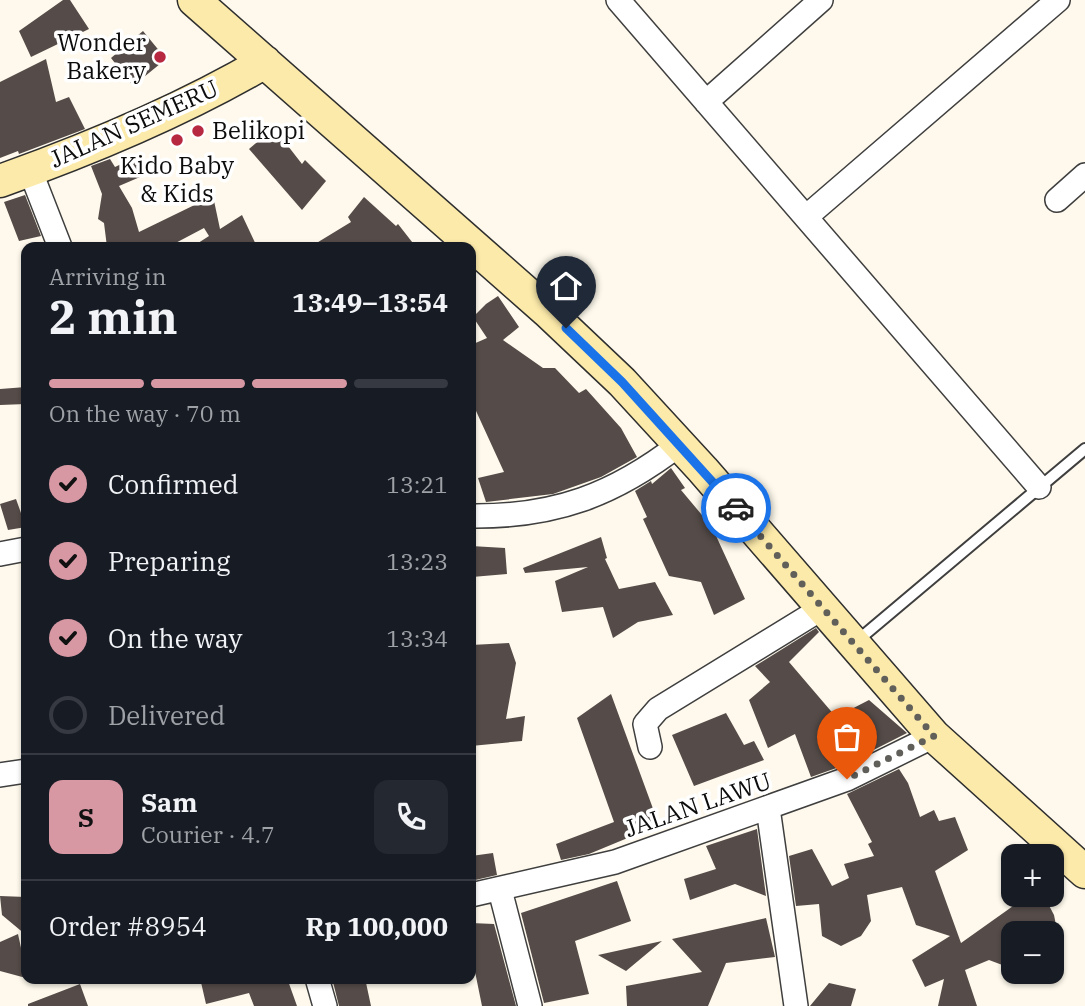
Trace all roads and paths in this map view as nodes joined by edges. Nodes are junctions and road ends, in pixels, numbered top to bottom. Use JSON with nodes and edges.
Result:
{"nodes":[{"id":1,"x":194,"y":0,"type":"edge"},
{"id":2,"x":618,"y":0,"type":"edge"},
{"id":3,"x":821,"y":0,"type":"edge"},
{"id":4,"x":1058,"y":0,"type":"edge"},
{"id":5,"x":265,"y":62,"type":"junction"},
{"id":6,"x":706,"y":102,"type":"junction"},
{"id":7,"x":30,"y":170,"type":"junction"},
{"id":8,"x":1085,"y":175,"type":"edge"},
{"id":9,"x":0,"y":181,"type":"edge"},
{"id":10,"x":1057,"y":200,"type":"dead end"},
{"id":11,"x":806,"y":217,"type":"junction"},
{"id":12,"x":58,"y":242,"type":"edge"},
{"id":13,"x":469,"y":242,"type":"edge"},
{"id":14,"x":476,"y":248,"type":"edge"},
{"id":15,"x":680,"y":444,"type":"junction"},
{"id":16,"x":1085,"y":449,"type":"edge"},
{"id":17,"x":1039,"y":487,"type":"junction"},
{"id":18,"x":476,"y":516,"type":"edge"},
{"id":19,"x":21,"y":550,"type":"edge"},
{"id":20,"x":0,"y":554,"type":"edge"},
{"id":21,"x":821,"y":609,"type":"junction"},
{"id":22,"x":852,"y":645,"type":"junction"},
{"id":23,"x":934,"y":736,"type":"junction"},
{"id":24,"x":650,"y":747,"type":"dead end"},
{"id":25,"x":21,"y":772,"type":"edge"},
{"id":26,"x":0,"y":775,"type":"edge"},
{"id":27,"x":768,"y":808,"type":"junction"},
{"id":28,"x":1085,"y":872,"type":"edge"},
{"id":29,"x":500,"y":890,"type":"junction"},
{"id":30,"x":476,"y":894,"type":"edge"},
{"id":31,"x":319,"y":984,"type":"edge"},
{"id":32,"x":325,"y":1006,"type":"edge"},
{"id":33,"x":530,"y":1006,"type":"edge"},
{"id":34,"x":796,"y":1006,"type":"edge"}],
"edges":[{"from":1,"to":5,"type":"main road"},
{"from":2,"to":6,"type":"street"},
{"from":3,"to":6,"type":"street"},
{"from":4,"to":11,"type":"street"},
{"from":5,"to":7,"type":"main road","name":"JALAN SEMERU"},
{"from":5,"to":13,"type":"main road"},
{"from":6,"to":11,"type":"street"},
{"from":7,"to":9,"type":"main road","name":"JALAN SEMERU"},
{"from":7,"to":12,"type":"street"},
{"from":8,"to":10,"type":"street"},
{"from":11,"to":17,"type":"street"},
{"from":14,"to":15,"type":"main road"},
{"from":15,"to":18,"type":"street"},
{"from":15,"to":21,"type":"main road"},
{"from":16,"to":17,"type":"lane"},
{"from":17,"to":22,"type":"lane"},
{"from":19,"to":20,"type":"street"},
{"from":21,"to":22,"type":"main road"},
{"from":21,"to":24,"type":"street"},
{"from":22,"to":23,"type":"main road"},
{"from":23,"to":27,"type":"street","name":"JALAN LAWU"},
{"from":23,"to":28,"type":"main road"},
{"from":25,"to":26,"type":"street"},
{"from":27,"to":29,"type":"street","name":"JALAN LAWU"},
{"from":27,"to":34,"type":"street"},
{"from":29,"to":30,"type":"street","name":"JALAN LAWU"},
{"from":29,"to":33,"type":"street"},
{"from":31,"to":32,"type":"street"}]}
